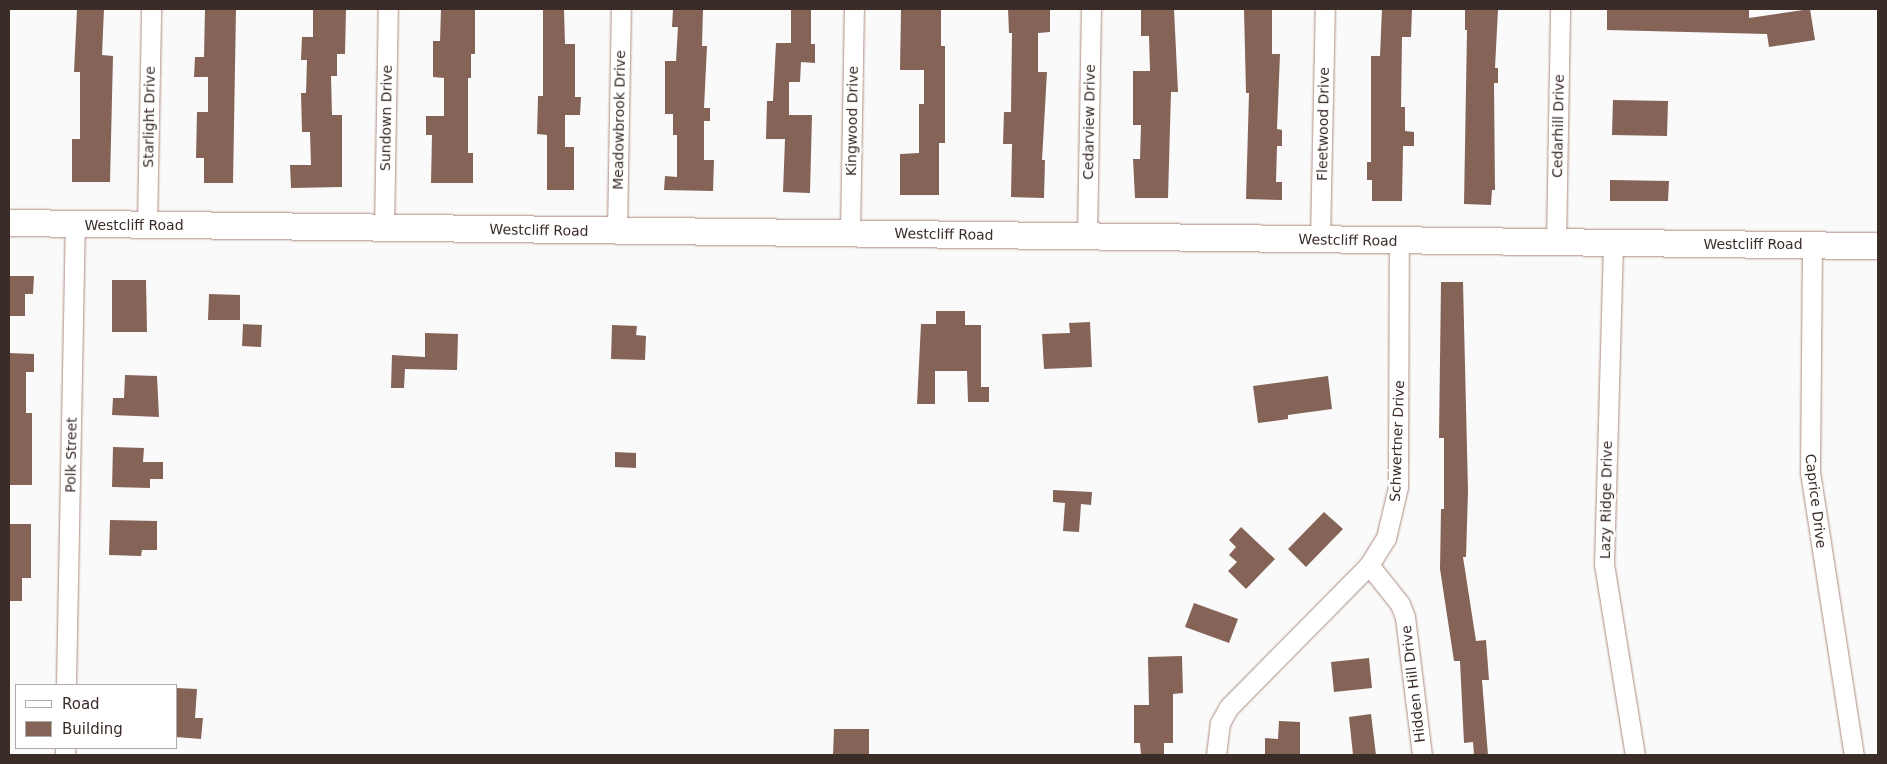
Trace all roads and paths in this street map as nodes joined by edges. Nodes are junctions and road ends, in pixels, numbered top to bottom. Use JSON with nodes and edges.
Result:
{"nodes":[{"id":1,"x":151,"y":9,"type":"edge"},
{"id":2,"x":388,"y":9,"type":"edge"},
{"id":3,"x":621,"y":9,"type":"edge"},
{"id":4,"x":854,"y":9,"type":"edge"},
{"id":5,"x":1091,"y":9,"type":"edge"},
{"id":6,"x":1325,"y":9,"type":"edge"},
{"id":7,"x":1560,"y":9,"type":"edge"},
{"id":8,"x":9,"y":223,"type":"edge"},
{"id":9,"x":75,"y":225,"type":"junction"},
{"id":10,"x":147,"y":225,"type":"junction"},
{"id":11,"x":384,"y":228,"type":"junction"},
{"id":12,"x":617,"y":232,"type":"junction"},
{"id":13,"x":850,"y":233,"type":"junction"},
{"id":14,"x":1087,"y":236,"type":"junction"},
{"id":15,"x":1320,"y":239,"type":"junction"},
{"id":16,"x":1399,"y":241,"type":"junction"},
{"id":17,"x":1556,"y":243,"type":"junction"},
{"id":18,"x":1613,"y":243,"type":"junction"},
{"id":19,"x":1812,"y":244,"type":"junction"},
{"id":20,"x":1878,"y":246,"type":"edge"},
{"id":21,"x":1369,"y":565,"type":"junction"},
{"id":22,"x":66,"y":684,"type":"edge"},
{"id":23,"x":1216,"y":755,"type":"edge"},
{"id":24,"x":1422,"y":755,"type":"edge"},
{"id":25,"x":1635,"y":755,"type":"edge"},
{"id":26,"x":1854,"y":755,"type":"edge"}],
"edges":[{"from":1,"to":10,"type":"street","name":"Starlight Drive"},
{"from":2,"to":11,"type":"street","name":"Sundown Drive"},
{"from":3,"to":12,"type":"street","name":"Meadowbrook Drive"},
{"from":4,"to":13,"type":"street","name":"Kingwood Drive"},
{"from":5,"to":14,"type":"street","name":"Cedarview Drive"},
{"from":6,"to":15,"type":"street","name":"Fleetwood Drive"},
{"from":7,"to":17,"type":"street","name":"Cedarhill Drive"},
{"from":8,"to":9,"type":"street","name":"Westcliff Road"},
{"from":9,"to":10,"type":"street","name":"Westcliff Road"},
{"from":9,"to":22,"type":"street","name":"Polk Street"},
{"from":10,"to":11,"type":"street","name":"Westcliff Road"},
{"from":11,"to":12,"type":"street","name":"Westcliff Road"},
{"from":12,"to":13,"type":"street","name":"Westcliff Road"},
{"from":13,"to":14,"type":"street","name":"Westcliff Road"},
{"from":14,"to":15,"type":"street","name":"Westcliff Road"},
{"from":15,"to":16,"type":"street","name":"Westcliff Road"},
{"from":16,"to":17,"type":"street","name":"Westcliff Road"},
{"from":16,"to":21,"type":"street","name":"Schwertner Drive"},
{"from":17,"to":18,"type":"street","name":"Westcliff Road"},
{"from":18,"to":19,"type":"street","name":"Westcliff Road"},
{"from":18,"to":25,"type":"street","name":"Lazy Ridge Drive"},
{"from":19,"to":20,"type":"street","name":"Westcliff Road"},
{"from":19,"to":26,"type":"street","name":"Caprice Drive"},
{"from":21,"to":23,"type":"street","name":"Schwertner Drive"},
{"from":21,"to":24,"type":"street","name":"Hidden Hill Drive"}]}
